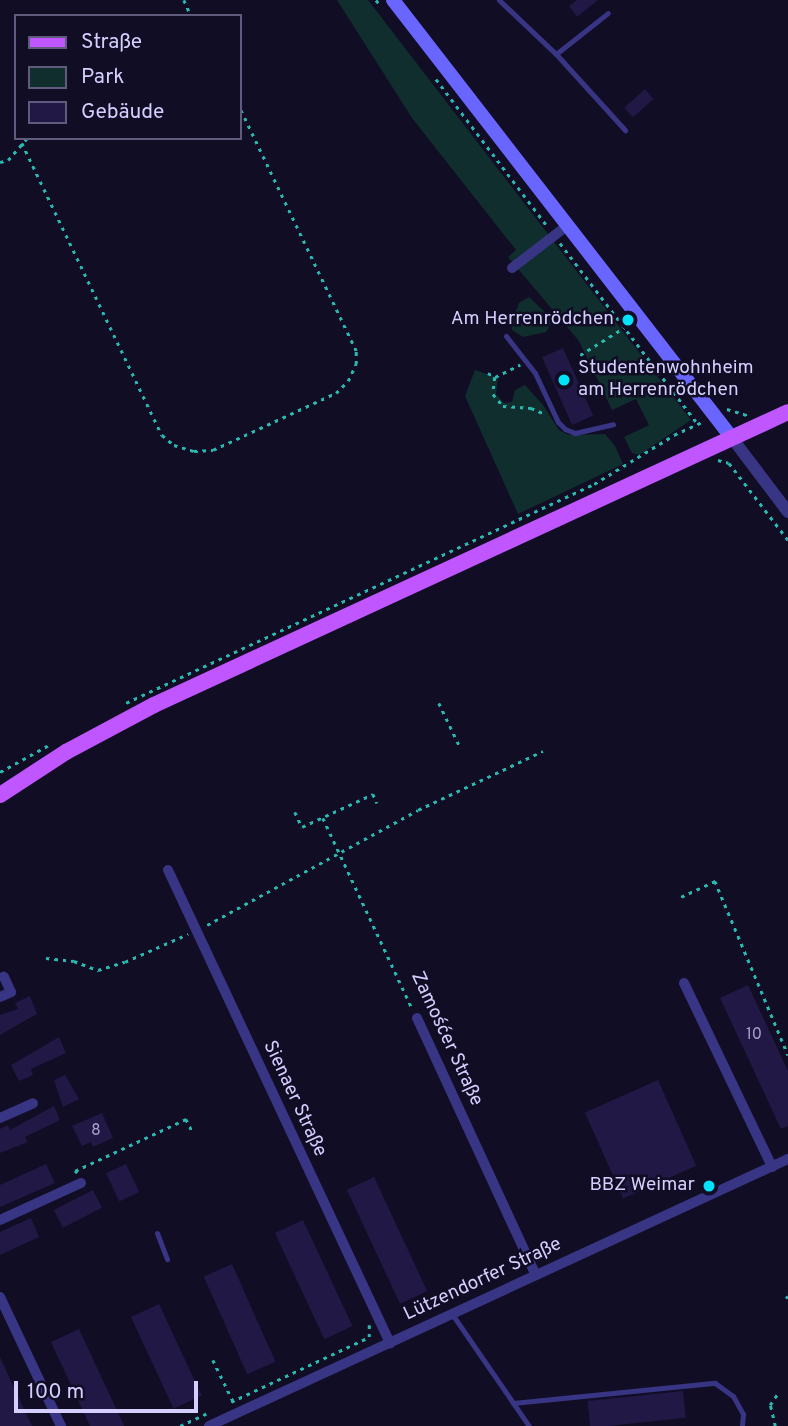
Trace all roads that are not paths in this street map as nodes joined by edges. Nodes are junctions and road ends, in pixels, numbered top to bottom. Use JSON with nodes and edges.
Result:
{"nodes":[{"id":1,"x":499,"y":0,"type":"edge"},
{"id":2,"x":389,"y":5,"type":"edge"},
{"id":3,"x":608,"y":13,"type":"dead end"},
{"id":4,"x":556,"y":54,"type":"junction"},
{"id":5,"x":625,"y":130,"type":"dead end"},
{"id":6,"x":568,"y":225,"type":"junction"},
{"id":7,"x":512,"y":268,"type":"dead end"},
{"id":8,"x":506,"y":336,"type":"dead end"},
{"id":9,"x":788,"y":412,"type":"edge"},
{"id":10,"x":613,"y":425,"type":"dead end"},
{"id":11,"x":732,"y":438,"type":"junction"},
{"id":12,"x":788,"y":512,"type":"edge"},
{"id":13,"x":0,"y":795,"type":"edge"},
{"id":14,"x":168,"y":870,"type":"dead end"},
{"id":15,"x":4,"y":977,"type":"dead end"},
{"id":16,"x":684,"y":983,"type":"dead end"},
{"id":17,"x":0,"y":997,"type":"edge"},
{"id":18,"x":417,"y":1018,"type":"road end"},
{"id":19,"x":33,"y":1103,"type":"dead end"},
{"id":20,"x":0,"y":1118,"type":"edge"},
{"id":21,"x":788,"y":1159,"type":"edge"},
{"id":22,"x":772,"y":1167,"type":"junction"},
{"id":23,"x":81,"y":1182,"type":"road end"},
{"id":24,"x":0,"y":1220,"type":"edge"},
{"id":25,"x":156,"y":1233,"type":"dead end"},
{"id":26,"x":167,"y":1259,"type":"dead end"},
{"id":27,"x":536,"y":1275,"type":"junction"},
{"id":28,"x":0,"y":1297,"type":"edge"},
{"id":29,"x":453,"y":1314,"type":"junction"},
{"id":30,"x":390,"y":1343,"type":"junction"},
{"id":31,"x":513,"y":1403,"type":"junction"},
{"id":32,"x":61,"y":1426,"type":"edge"},
{"id":33,"x":209,"y":1426,"type":"edge"},
{"id":34,"x":529,"y":1426,"type":"edge"},
{"id":35,"x":742,"y":1426,"type":"edge"}],
"edges":[{"from":1,"to":4,"type":"lane"},
{"from":2,"to":6,"type":"main road"},
{"from":3,"to":4,"type":"lane"},
{"from":4,"to":5,"type":"lane"},
{"from":6,"to":7,"type":"street"},
{"from":6,"to":11,"type":"main road"},
{"from":8,"to":10,"type":"lane"},
{"from":9,"to":11,"type":"main road"},
{"from":11,"to":12,"type":"street"},
{"from":11,"to":13,"type":"main road"},
{"from":14,"to":30,"type":"street","name":"Sienaer Straße"},
{"from":15,"to":17,"type":"street"},
{"from":16,"to":22,"type":"street"},
{"from":18,"to":27,"type":"street","name":"Zamośćer Straße"},
{"from":19,"to":20,"type":"street"},
{"from":21,"to":22,"type":"street","name":"Lützendorfer Straße"},
{"from":22,"to":27,"type":"street","name":"Lützendorfer Straße"},
{"from":23,"to":24,"type":"street"},
{"from":25,"to":26,"type":"lane"},
{"from":27,"to":29,"type":"street","name":"Lützendorfer Straße"},
{"from":28,"to":32,"type":"street"},
{"from":29,"to":30,"type":"street","name":"Lützendorfer Straße"},
{"from":29,"to":31,"type":"lane"},
{"from":30,"to":33,"type":"street","name":"Lützendorfer Straße"},
{"from":31,"to":34,"type":"lane"},
{"from":31,"to":35,"type":"lane"}]}
